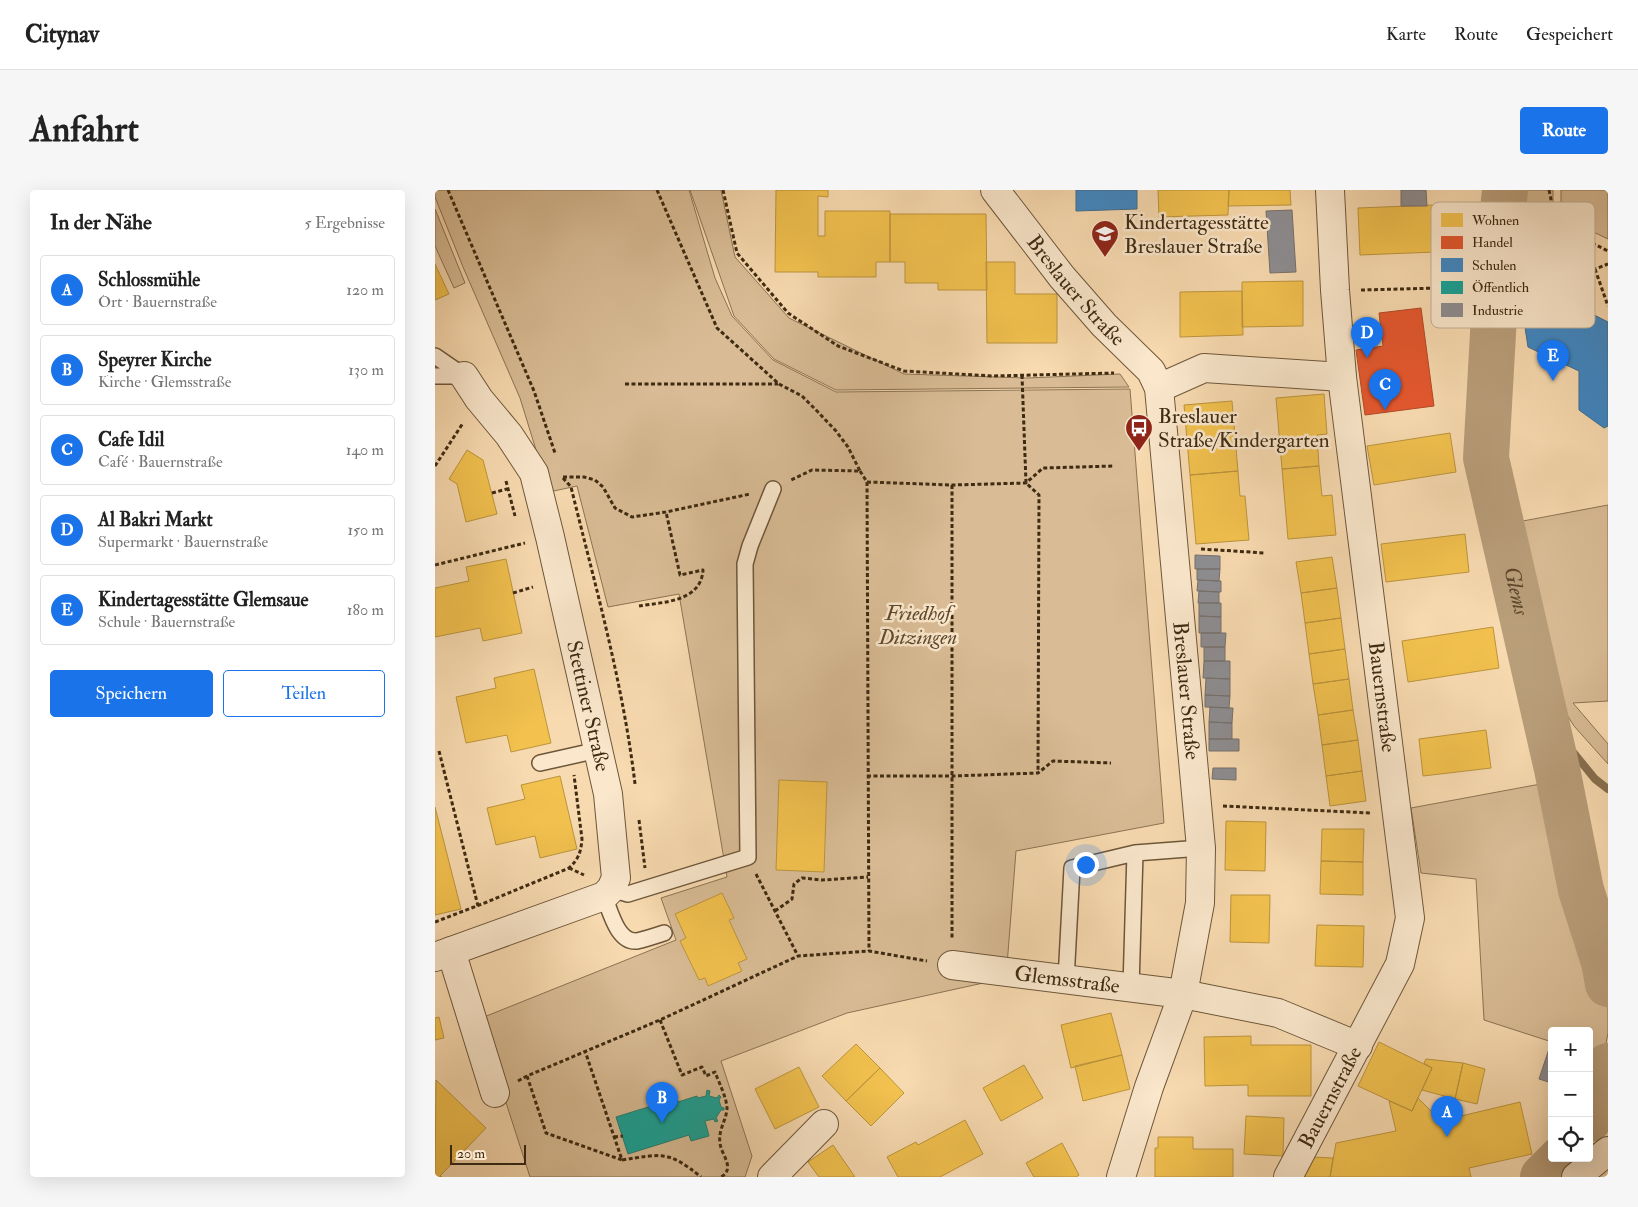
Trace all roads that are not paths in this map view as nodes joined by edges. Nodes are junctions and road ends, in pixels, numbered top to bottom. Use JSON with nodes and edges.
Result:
{"nodes":[{"id":1,"x":995,"y":190,"type":"edge"},
{"id":2,"x":1331,"y":190,"type":"edge"},
{"id":3,"x":435,"y":356,"type":"edge"},
{"id":4,"x":435,"y":376,"type":"edge"},
{"id":5,"x":465,"y":376,"type":"junction"},
{"id":6,"x":1342,"y":377,"type":"junction"},
{"id":7,"x":1155,"y":380,"type":"junction"},
{"id":8,"x":773,"y":489,"type":"road end"},
{"id":9,"x":598,"y":750,"type":"junction"},
{"id":10,"x":540,"y":763,"type":"dead end"},
{"id":11,"x":1201,"y":848,"type":"junction"},
{"id":12,"x":1135,"y":853,"type":"junction"},
{"id":13,"x":607,"y":893,"type":"junction"},
{"id":14,"x":664,"y":933,"type":"dead end"},
{"id":15,"x":443,"y":954,"type":"edge"},
{"id":16,"x":952,"y":965,"type":"road end"},
{"id":17,"x":1066,"y":980,"type":"junction"},
{"id":18,"x":1131,"y":987,"type":"junction"},
{"id":19,"x":1183,"y":994,"type":"junction"},
{"id":20,"x":1358,"y":1046,"type":"junction"},
{"id":21,"x":495,"y":1093,"type":"road end"},
{"id":22,"x":824,"y":1124,"type":"dead end"},
{"id":23,"x":1608,"y":1151,"type":"edge"},
{"id":24,"x":772,"y":1177,"type":"edge"},
{"id":25,"x":1121,"y":1177,"type":"edge"},
{"id":26,"x":1288,"y":1177,"type":"edge"},
{"id":27,"x":1576,"y":1177,"type":"edge"}],
"edges":[{"from":1,"to":7,"type":"street","name":"Breslauer Straße"},
{"from":2,"to":6,"type":"street","name":"Bauernstraße"},
{"from":3,"to":5,"type":"lane"},
{"from":4,"to":5,"type":"lane"},
{"from":5,"to":9,"type":"street","name":"Stettiner Straße"},
{"from":6,"to":7,"type":"street"},
{"from":6,"to":20,"type":"street","name":"Bauernstraße"},
{"from":7,"to":11,"type":"street","name":"Breslauer Straße"},
{"from":8,"to":13,"type":"lane"},
{"from":9,"to":10,"type":"lane"},
{"from":9,"to":13,"type":"street","name":"Stettiner Straße"},
{"from":11,"to":12,"type":"lane"},
{"from":11,"to":19,"type":"street","name":"Breslauer Straße"},
{"from":12,"to":17,"type":"lane"},
{"from":12,"to":18,"type":"lane"},
{"from":13,"to":14,"type":"lane"},
{"from":13,"to":15,"type":"street"},
{"from":15,"to":21,"type":"street"},
{"from":16,"to":17,"type":"street","name":"Glemsstraße"},
{"from":17,"to":18,"type":"street","name":"Glemsstraße"},
{"from":18,"to":19,"type":"street","name":"Glemsstraße"},
{"from":19,"to":20,"type":"street"},
{"from":19,"to":25,"type":"street","name":"Breslauer Straße"},
{"from":20,"to":26,"type":"street","name":"Bauernstraße"},
{"from":22,"to":24,"type":"street"},
{"from":23,"to":27,"type":"street"}]}
